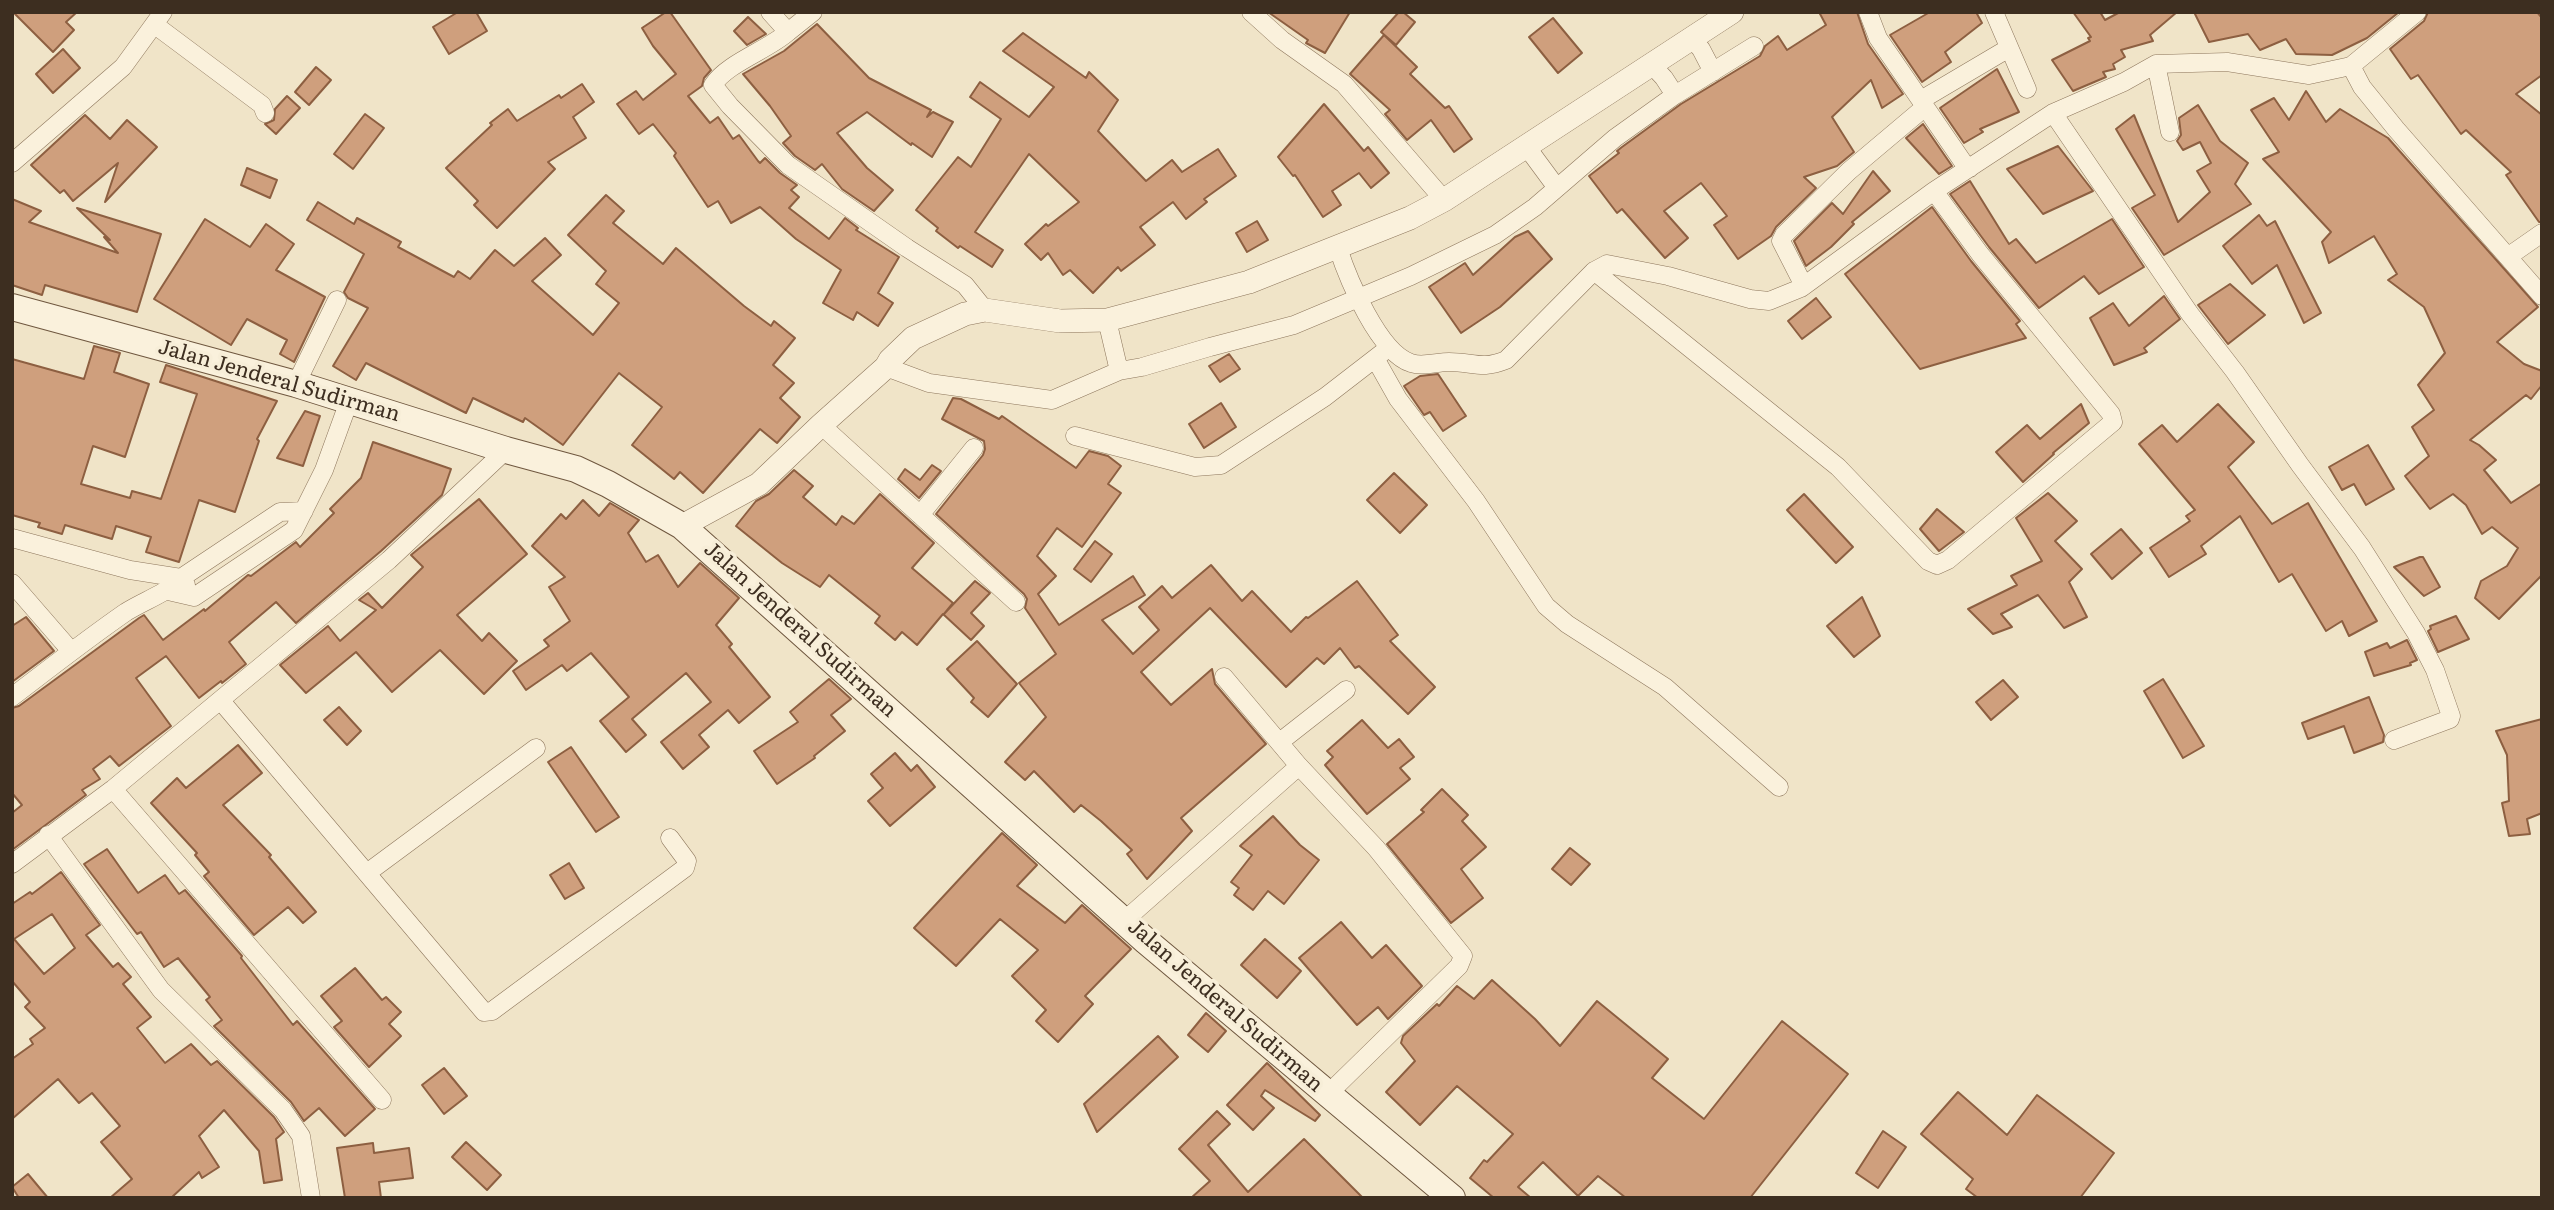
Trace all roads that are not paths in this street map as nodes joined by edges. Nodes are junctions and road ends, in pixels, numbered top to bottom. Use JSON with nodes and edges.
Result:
{"nodes":[{"id":1,"x":769,"y":12,"type":"edge"},
{"id":2,"x":813,"y":12,"type":"edge"},
{"id":3,"x":1251,"y":12,"type":"edge"},
{"id":4,"x":1732,"y":12,"type":"edge"},
{"id":5,"x":1868,"y":12,"type":"edge"},
{"id":6,"x":1994,"y":12,"type":"edge"},
{"id":7,"x":2417,"y":12,"type":"edge"},
{"id":8,"x":159,"y":19,"type":"edge"},
{"id":9,"x":788,"y":32,"type":"junction"},
{"id":10,"x":1754,"y":46,"type":"dead end"},
{"id":11,"x":2010,"y":48,"type":"junction"},
{"id":12,"x":1703,"y":54,"type":"junction"},
{"id":13,"x":2157,"y":64,"type":"junction"},
{"id":14,"x":2351,"y":66,"type":"junction"},
{"id":15,"x":1665,"y":82,"type":"junction"},
{"id":16,"x":2027,"y":89,"type":"dead end"},
{"id":17,"x":1923,"y":104,"type":"junction"},
{"id":18,"x":265,"y":113,"type":"dead end"},
{"id":19,"x":2053,"y":113,"type":"junction"},
{"id":20,"x":2170,"y":132,"type":"dead end"},
{"id":21,"x":1529,"y":150,"type":"junction"},
{"id":22,"x":12,"y":163,"type":"edge"},
{"id":23,"x":1970,"y":168,"type":"junction"},
{"id":24,"x":1553,"y":181,"type":"junction"},
{"id":25,"x":1934,"y":191,"type":"junction"},
{"id":26,"x":1444,"y":200,"type":"junction"},
{"id":27,"x":2542,"y":233,"type":"edge"},
{"id":28,"x":1339,"y":251,"type":"junction"},
{"id":29,"x":2509,"y":256,"type":"junction"},
{"id":30,"x":1594,"y":271,"type":"junction"},
{"id":31,"x":1804,"y":286,"type":"junction"},
{"id":32,"x":1354,"y":292,"type":"junction"},
{"id":33,"x":2542,"y":296,"type":"edge"},
{"id":34,"x":337,"y":300,"type":"dead end"},
{"id":35,"x":12,"y":307,"type":"edge"},
{"id":36,"x":985,"y":310,"type":"junction"},
{"id":37,"x":1110,"y":328,"type":"junction"},
{"id":38,"x":1389,"y":346,"type":"junction"},
{"id":39,"x":1376,"y":360,"type":"junction"},
{"id":40,"x":888,"y":364,"type":"junction"},
{"id":41,"x":1118,"y":366,"type":"junction"},
{"id":42,"x":296,"y":384,"type":"junction"},
{"id":43,"x":349,"y":401,"type":"junction"},
{"id":44,"x":821,"y":425,"type":"junction"},
{"id":45,"x":1075,"y":436,"type":"dead end"},
{"id":46,"x":974,"y":448,"type":"dead end"},
{"id":47,"x":506,"y":450,"type":"junction"},
{"id":48,"x":304,"y":511,"type":"junction"},
{"id":49,"x":920,"y":515,"type":"junction"},
{"id":50,"x":682,"y":526,"type":"junction"},
{"id":51,"x":12,"y":538,"type":"edge"},
{"id":52,"x":12,"y":583,"type":"edge"},
{"id":53,"x":175,"y":585,"type":"junction"},
{"id":54,"x":1016,"y":602,"type":"dead end"},
{"id":55,"x":71,"y":651,"type":"junction"},
{"id":56,"x":1224,"y":677,"type":"dead end"},
{"id":57,"x":1346,"y":690,"type":"dead end"},
{"id":58,"x":12,"y":697,"type":"edge"},
{"id":59,"x":221,"y":701,"type":"junction"},
{"id":60,"x":2394,"y":740,"type":"dead end"},
{"id":61,"x":1281,"y":741,"type":"junction"},
{"id":62,"x":536,"y":748,"type":"dead end"},
{"id":63,"x":1299,"y":766,"type":"junction"},
{"id":64,"x":1779,"y":787,"type":"dead end"},
{"id":65,"x":113,"y":789,"type":"junction"},
{"id":66,"x":48,"y":835,"type":"junction"},
{"id":67,"x":670,"y":838,"type":"dead end"},
{"id":68,"x":12,"y":864,"type":"edge"},
{"id":69,"x":367,"y":873,"type":"junction"},
{"id":70,"x":1125,"y":920,"type":"junction"},
{"id":71,"x":1328,"y":1094,"type":"junction"},
{"id":72,"x":382,"y":1100,"type":"dead end"},
{"id":73,"x":311,"y":1198,"type":"edge"},
{"id":74,"x":1452,"y":1198,"type":"edge"}],
"edges":[{"from":1,"to":9,"type":"street"},
{"from":2,"to":9,"type":"street"},
{"from":3,"to":26,"type":"street"},
{"from":4,"to":12,"type":"street"},
{"from":5,"to":17,"type":"street"},
{"from":6,"to":11,"type":"street"},
{"from":7,"to":14,"type":"street"},
{"from":8,"to":18,"type":"street"},
{"from":8,"to":22,"type":"street"},
{"from":9,"to":36,"type":"street"},
{"from":10,"to":12,"type":"street"},
{"from":11,"to":16,"type":"street"},
{"from":11,"to":17,"type":"street"},
{"from":12,"to":15,"type":"street"},
{"from":12,"to":15,"type":"street"},
{"from":13,"to":14,"type":"street"},
{"from":13,"to":19,"type":"street"},
{"from":13,"to":20,"type":"street"},
{"from":14,"to":29,"type":"street"},
{"from":15,"to":21,"type":"street"},
{"from":15,"to":24,"type":"street"},
{"from":17,"to":23,"type":"street"},
{"from":17,"to":31,"type":"street"},
{"from":19,"to":23,"type":"street"},
{"from":19,"to":60,"type":"street"},
{"from":21,"to":24,"type":"street"},
{"from":21,"to":26,"type":"street"},
{"from":23,"to":25,"type":"street"},
{"from":24,"to":32,"type":"street"},
{"from":25,"to":30,"type":"street"},
{"from":25,"to":31,"type":"street"},
{"from":26,"to":28,"type":"street"},
{"from":27,"to":29,"type":"street"},
{"from":28,"to":32,"type":"street"},
{"from":28,"to":37,"type":"street"},
{"from":29,"to":33,"type":"street"},
{"from":30,"to":31,"type":"street"},
{"from":30,"to":38,"type":"street"},
{"from":32,"to":38,"type":"street"},
{"from":32,"to":41,"type":"street"},
{"from":34,"to":42,"type":"street"},
{"from":35,"to":42,"type":"main road","name":"Jalan Jenderal Sudirman"},
{"from":36,"to":37,"type":"street"},
{"from":36,"to":40,"type":"street"},
{"from":37,"to":41,"type":"street"},
{"from":38,"to":39,"type":"street"},
{"from":39,"to":45,"type":"street"},
{"from":39,"to":64,"type":"street"},
{"from":40,"to":41,"type":"street"},
{"from":40,"to":44,"type":"street"},
{"from":42,"to":43,"type":"main road","name":"Jalan Jenderal Sudirman"},
{"from":43,"to":47,"type":"main road","name":"Jalan Jenderal Sudirman"},
{"from":43,"to":48,"type":"street"},
{"from":44,"to":49,"type":"street"},
{"from":44,"to":50,"type":"street"},
{"from":46,"to":49,"type":"street"},
{"from":47,"to":50,"type":"main road","name":"Jalan Jenderal Sudirman"},
{"from":47,"to":59,"type":"street"},
{"from":48,"to":53,"type":"street"},
{"from":48,"to":53,"type":"street"},
{"from":49,"to":54,"type":"street"},
{"from":50,"to":70,"type":"main road","name":"Jalan Jenderal Sudirman"},
{"from":51,"to":53,"type":"street"},
{"from":52,"to":55,"type":"street"},
{"from":53,"to":55,"type":"street"},
{"from":55,"to":58,"type":"street"},
{"from":56,"to":61,"type":"street"},
{"from":57,"to":61,"type":"street"},
{"from":59,"to":65,"type":"street"},
{"from":59,"to":69,"type":"street"},
{"from":61,"to":63,"type":"street"},
{"from":62,"to":69,"type":"street"},
{"from":63,"to":70,"type":"street"},
{"from":63,"to":71,"type":"street"},
{"from":65,"to":66,"type":"street"},
{"from":65,"to":72,"type":"street"},
{"from":66,"to":68,"type":"street"},
{"from":66,"to":73,"type":"street"},
{"from":67,"to":69,"type":"street"},
{"from":70,"to":71,"type":"main road","name":"Jalan Jenderal Sudirman"},
{"from":71,"to":74,"type":"main road","name":"Jalan Jenderal Sudirman"}]}
